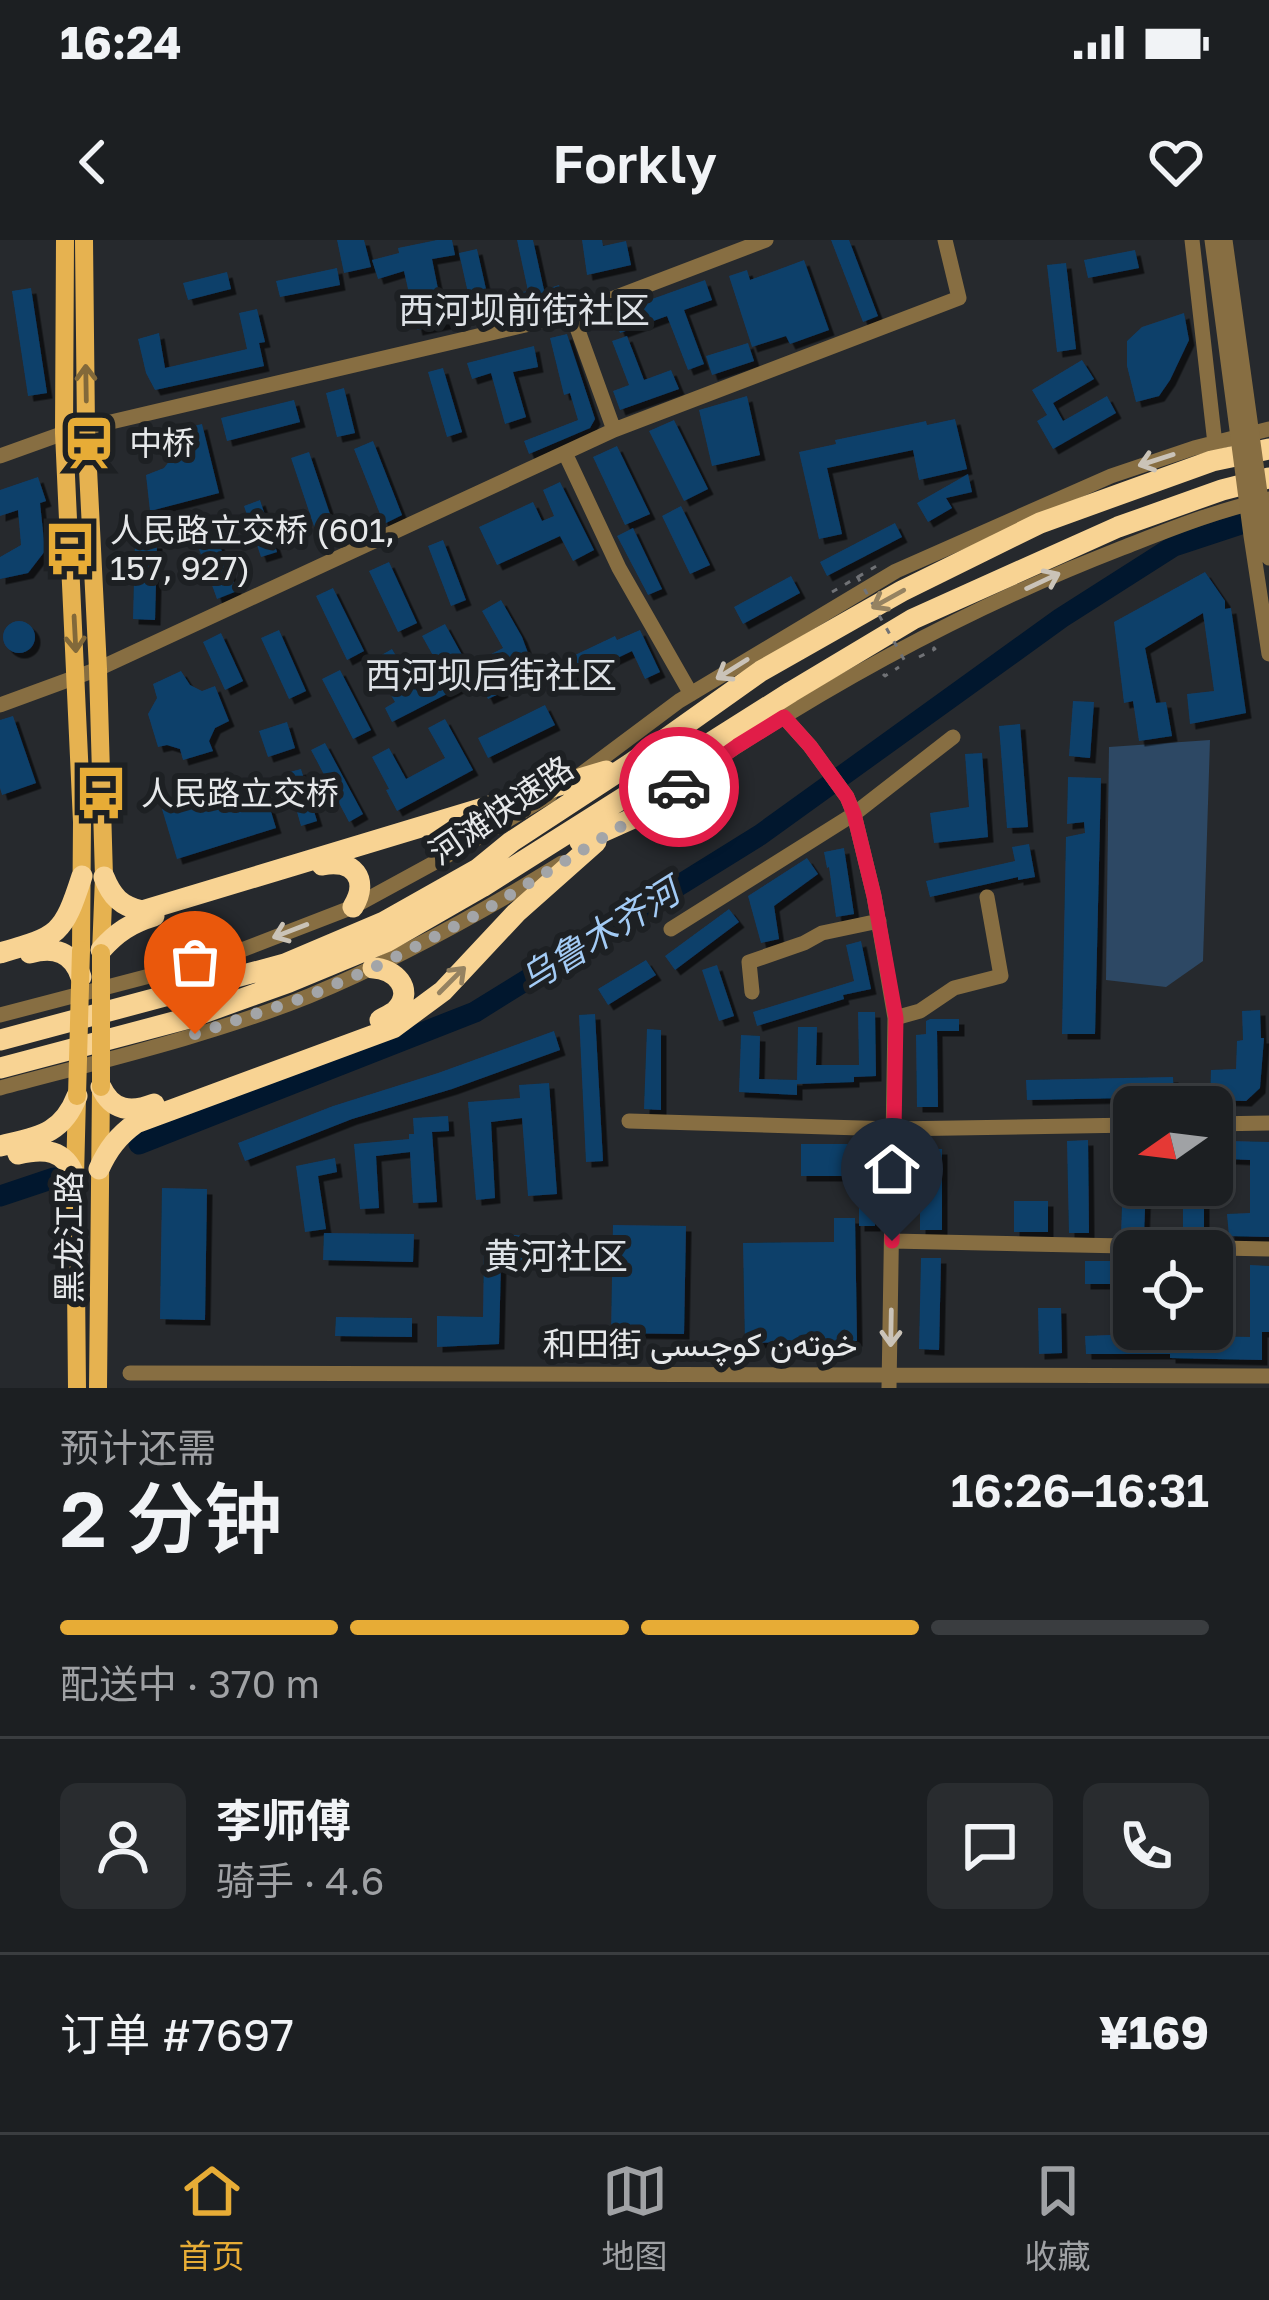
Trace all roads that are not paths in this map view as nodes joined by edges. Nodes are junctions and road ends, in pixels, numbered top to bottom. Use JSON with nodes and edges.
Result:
{"nodes":[{"id":1,"x":64,"y":240,"type":"edge"},
{"id":2,"x":84,"y":240,"type":"edge"},
{"id":3,"x":766,"y":240,"type":"edge"},
{"id":4,"x":945,"y":240,"type":"edge"},
{"id":5,"x":1192,"y":240,"type":"edge"},
{"id":6,"x":1212,"y":240,"type":"edge"},
{"id":7,"x":1225,"y":240,"type":"edge"},
{"id":8,"x":735,"y":245,"type":"edge"},
{"id":9,"x":572,"y":314,"type":"junction"},
{"id":10,"x":86,"y":429,"type":"junction"},
{"id":11,"x":1269,"y":429,"type":"edge"},
{"id":12,"x":614,"y":430,"type":"junction"},
{"id":13,"x":64,"y":434,"type":"junction"},
{"id":14,"x":1215,"y":444,"type":"junction"},
{"id":15,"x":1269,"y":449,"type":"edge"},
{"id":16,"x":565,"y":453,"type":"junction"},
{"id":17,"x":0,"y":455,"type":"edge"},
{"id":18,"x":1269,"y":478,"type":"edge"},
{"id":19,"x":1269,"y":499,"type":"edge"},
{"id":20,"x":1269,"y":558,"type":"edge"},
{"id":21,"x":1269,"y":654,"type":"edge"},
{"id":22,"x":98,"y":669,"type":"junction"},
{"id":23,"x":77,"y":678,"type":"junction"},
{"id":24,"x":692,"y":694,"type":"junction"},
{"id":25,"x":0,"y":705,"type":"edge"},
{"id":26,"x":784,"y":717,"type":"junction"},
{"id":27,"x":952,"y":737,"type":"dead end"},
{"id":28,"x":630,"y":764,"type":"junction"},
{"id":29,"x":571,"y":782,"type":"junction"},
{"id":30,"x":854,"y":814,"type":"junction"},
{"id":31,"x":638,"y":816,"type":"junction"},
{"id":32,"x":596,"y":842,"type":"junction"},
{"id":33,"x":93,"y":876,"type":"junction"},
{"id":34,"x":497,"y":878,"type":"junction"},
{"id":35,"x":987,"y":897,"type":"dead end"},
{"id":36,"x":353,"y":907,"type":"junction"},
{"id":37,"x":879,"y":921,"type":"junction"},
{"id":38,"x":671,"y":928,"type":"dead end"},
{"id":39,"x":94,"y":951,"type":"junction"},
{"id":40,"x":0,"y":957,"type":"edge"},
{"id":41,"x":373,"y":968,"type":"junction"},
{"id":42,"x":81,"y":977,"type":"junction"},
{"id":43,"x":752,"y":992,"type":"dead end"},
{"id":44,"x":0,"y":1015,"type":"edge"},
{"id":45,"x":896,"y":1018,"type":"junction"},
{"id":46,"x":0,"y":1040,"type":"edge"},
{"id":47,"x":0,"y":1068,"type":"edge"},
{"id":48,"x":100,"y":1087,"type":"junction"},
{"id":49,"x":0,"y":1088,"type":"edge"},
{"id":50,"x":77,"y":1096,"type":"junction"},
{"id":51,"x":629,"y":1121,"type":"dead end"},
{"id":52,"x":1269,"y":1123,"type":"edge"},
{"id":53,"x":1233,"y":1124,"type":"edge"},
{"id":54,"x":1113,"y":1125,"type":"edge"},
{"id":55,"x":893,"y":1129,"type":"junction"},
{"id":56,"x":0,"y":1146,"type":"edge"},
{"id":57,"x":0,"y":1158,"type":"edge"},
{"id":58,"x":99,"y":1169,"type":"junction"},
{"id":59,"x":75,"y":1177,"type":"junction"},
{"id":60,"x":892,"y":1241,"type":"junction"},
{"id":61,"x":1269,"y":1249,"type":"edge"},
{"id":62,"x":130,"y":1373,"type":"dead end"},
{"id":63,"x":1269,"y":1376,"type":"edge"},
{"id":64,"x":485,"y":1381,"type":"edge"},
{"id":65,"x":890,"y":1382,"type":"edge"},
{"id":66,"x":77,"y":1388,"type":"edge"},
{"id":67,"x":98,"y":1388,"type":"edge"}],
"edges":[{"from":1,"to":13,"type":"main road"},
{"from":10,"to":2,"type":"main road","one_way":true},
{"from":3,"to":8,"type":"street"},
{"from":4,"to":12,"type":"street"},
{"from":5,"to":14,"type":"street"},
{"from":6,"to":21,"type":"street","bridge":true},
{"from":7,"to":20,"type":"street","bridge":true},
{"from":8,"to":9,"type":"street"},
{"from":9,"to":10,"type":"street"},
{"from":9,"to":12,"type":"street"},
{"from":10,"to":13,"type":"street"},
{"from":10,"to":22,"type":"main road"},
{"from":11,"to":14,"type":"street"},
{"from":12,"to":16,"type":"street"},
{"from":13,"to":17,"type":"street"},
{"from":13,"to":23,"type":"main road","one_way":true},
{"from":14,"to":24,"type":"street","one_way":true},
{"from":15,"to":28,"type":"highway","name":"河滩快速路","one_way":true},
{"from":16,"to":22,"type":"street"},
{"from":16,"to":24,"type":"street"},
{"from":18,"to":34,"type":"highway","name":"河滩快速路"},
{"from":26,"to":19,"type":"street","one_way":true},
{"from":22,"to":23,"type":"street"},
{"from":22,"to":33,"type":"main road"},
{"from":23,"to":25,"type":"street"},
{"from":23,"to":33,"type":"main road"},
{"from":24,"to":29,"type":"street"},
{"from":26,"to":30,"type":"street"},
{"from":26,"to":31,"type":"street"},
{"from":27,"to":30,"type":"street"},
{"from":28,"to":29,"type":"highway"},
{"from":28,"to":46,"type":"highway","name":"河滩快速路"},
{"from":29,"to":33,"type":"highway"},
{"from":29,"to":36,"type":"street"},
{"from":30,"to":37,"type":"street"},
{"from":30,"to":38,"type":"street"},
{"from":31,"to":32,"type":"street"},
{"from":31,"to":34,"type":"highway"},
{"from":32,"to":41,"type":"street"},
{"from":58,"to":32,"type":"highway","one_way":true},
{"from":33,"to":39,"type":"main road"},
{"from":33,"to":40,"type":"highway"},
{"from":34,"to":47,"type":"highway","name":"河滩快速路"},
{"from":35,"to":45,"type":"street"},
{"from":36,"to":39,"type":"highway"},
{"from":36,"to":44,"type":"street","one_way":true},
{"from":37,"to":43,"type":"street"},
{"from":37,"to":45,"type":"street"},
{"from":39,"to":42,"type":"main road","name":"黑龙江路","bridge":true},
{"from":39,"to":48,"type":"main road","name":"黑龙江路","bridge":true},
{"from":40,"to":42,"type":"highway"},
{"from":41,"to":48,"type":"highway"},
{"from":41,"to":49,"type":"street"},
{"from":42,"to":50,"type":"main road","name":"黑龙江路","bridge":true},
{"from":45,"to":55,"type":"street"},
{"from":48,"to":58,"type":"main road","name":"黑龙江路"},
{"from":50,"to":56,"type":"highway"},
{"from":50,"to":59,"type":"main road","name":"黑龙江路"},
{"from":51,"to":55,"type":"street"},
{"from":52,"to":53,"type":"street"},
{"from":54,"to":55,"type":"street"},
{"from":55,"to":60,"type":"street"},
{"from":57,"to":59,"type":"highway"},
{"from":58,"to":67,"type":"main road","name":"黑龙江路"},
{"from":59,"to":66,"type":"main road","name":"黑龙江路"},
{"from":60,"to":61,"type":"street"},
{"from":60,"to":65,"type":"street","one_way":true},
{"from":62,"to":64,"type":"street","name":"和田街 خوتەن كوچىسى"},
{"from":63,"to":65,"type":"street","name":"和田街 خوتەن كوچىسى"},
{"from":64,"to":65,"type":"street","name":"和田街 خوتەن كوچىسى"}]}
